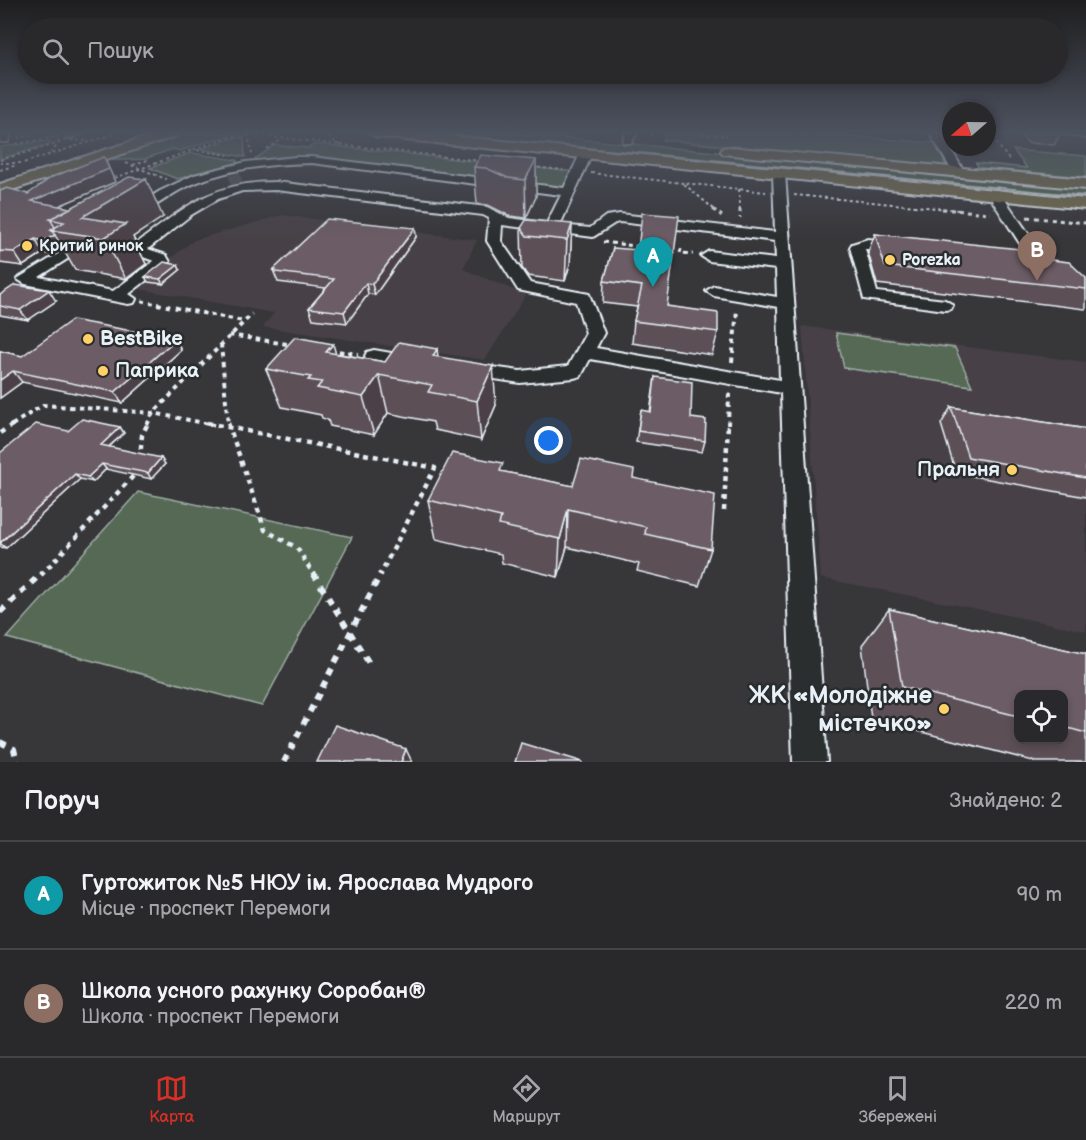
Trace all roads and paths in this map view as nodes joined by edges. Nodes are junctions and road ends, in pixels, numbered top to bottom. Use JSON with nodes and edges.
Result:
{"nodes":[{"id":1,"x":26,"y":169,"type":"edge"},
{"id":2,"x":63,"y":169,"type":"edge"},
{"id":3,"x":143,"y":169,"type":"edge"},
{"id":4,"x":226,"y":169,"type":"edge"},
{"id":5,"x":247,"y":169,"type":"edge"},
{"id":6,"x":380,"y":169,"type":"edge"},
{"id":7,"x":551,"y":169,"type":"edge"},
{"id":8,"x":580,"y":169,"type":"edge"},
{"id":9,"x":683,"y":169,"type":"edge"},
{"id":10,"x":922,"y":169,"type":"edge"},
{"id":11,"x":956,"y":169,"type":"edge"},
{"id":12,"x":144,"y":171,"type":"dead end"},
{"id":13,"x":578,"y":172,"type":"junction"},
{"id":14,"x":958,"y":172,"type":"junction"},
{"id":15,"x":235,"y":174,"type":"junction"},
{"id":16,"x":676,"y":174,"type":"dead end"},
{"id":17,"x":0,"y":178,"type":"edge"},
{"id":18,"x":138,"y":179,"type":"edge"},
{"id":19,"x":683,"y":183,"type":"junction"},
{"id":20,"x":780,"y":183,"type":"junction"},
{"id":21,"x":100,"y":184,"type":"edge"},
{"id":22,"x":1086,"y":184,"type":"edge"},
{"id":23,"x":0,"y":189,"type":"edge"},
{"id":24,"x":739,"y":189,"type":"junction"},
{"id":25,"x":568,"y":192,"type":"junction"},
{"id":26,"x":994,"y":195,"type":"junction"},
{"id":27,"x":1086,"y":204,"type":"edge"},
{"id":28,"x":1008,"y":215,"type":"junction"},
{"id":29,"x":496,"y":217,"type":"junction"},
{"id":30,"x":124,"y":218,"type":"edge"},
{"id":31,"x":1086,"y":223,"type":"edge"},
{"id":32,"x":552,"y":228,"type":"junction"},
{"id":33,"x":741,"y":232,"type":"junction"},
{"id":34,"x":96,"y":235,"type":"edge"},
{"id":35,"x":592,"y":237,"type":"junction"},
{"id":36,"x":786,"y":237,"type":"junction"},
{"id":37,"x":569,"y":244,"type":"edge"},
{"id":38,"x":651,"y":248,"type":"edge"},
{"id":39,"x":914,"y":248,"type":"edge"},
{"id":40,"x":709,"y":256,"type":"dead end"},
{"id":41,"x":1006,"y":258,"type":"edge"},
{"id":42,"x":784,"y":265,"type":"junction"},
{"id":43,"x":714,"y":291,"type":"dead end"},
{"id":44,"x":739,"y":295,"type":"junction"},
{"id":45,"x":123,"y":298,"type":"junction"},
{"id":46,"x":786,"y":303,"type":"junction"},
{"id":47,"x":945,"y":306,"type":"dead end"},
{"id":48,"x":252,"y":314,"type":"dead end"},
{"id":49,"x":244,"y":321,"type":"junction"},
{"id":50,"x":229,"y":335,"type":"junction"},
{"id":51,"x":221,"y":344,"type":"junction"},
{"id":52,"x":296,"y":345,"type":"edge"},
{"id":53,"x":329,"y":350,"type":"edge"},
{"id":54,"x":585,"y":352,"type":"junction"},
{"id":55,"x":374,"y":356,"type":"joint"},
{"id":56,"x":430,"y":364,"type":"edge"},
{"id":57,"x":452,"y":367,"type":"edge"},
{"id":58,"x":731,"y":378,"type":"junction"},
{"id":59,"x":790,"y":388,"type":"junction"},
{"id":60,"x":153,"y":413,"type":"junction"},
{"id":61,"x":228,"y":428,"type":"junction"},
{"id":62,"x":0,"y":433,"type":"edge"},
{"id":63,"x":724,"y":510,"type":"dead end"},
{"id":64,"x":0,"y":612,"type":"edge"},
{"id":65,"x":350,"y":634,"type":"junction"},
{"id":66,"x":372,"y":668,"type":"dead end"},
{"id":67,"x":0,"y":742,"type":"edge"},
{"id":68,"x":17,"y":762,"type":"edge"},
{"id":69,"x":284,"y":762,"type":"edge"},
{"id":70,"x":810,"y":762,"type":"edge"}],
"edges":[{"from":1,"to":17,"type":"main road"},
{"from":2,"to":23,"type":"main road"},
{"from":3,"to":21,"type":"path"},
{"from":4,"to":15,"type":"path"},
{"from":5,"to":15,"type":"lane"},
{"from":6,"to":25,"type":"lane"},
{"from":7,"to":13,"type":"path"},
{"from":8,"to":13,"type":"lane"},
{"from":9,"to":20,"type":"main road"},
{"from":10,"to":14,"type":"main road"},
{"from":11,"to":14,"type":"lane"},
{"from":12,"to":18,"type":"path"},
{"from":13,"to":19,"type":"path"},
{"from":13,"to":25,"type":"lane"},
{"from":14,"to":22,"type":"main road"},
{"from":15,"to":29,"type":"lane"},
{"from":15,"to":30,"type":"lane"},
{"from":15,"to":45,"type":"lane"},
{"from":16,"to":19,"type":"path"},
{"from":19,"to":24,"type":"path"},
{"from":19,"to":33,"type":"path"},
{"from":20,"to":24,"type":"path"},
{"from":20,"to":26,"type":"main road"},
{"from":20,"to":28,"type":"path"},
{"from":20,"to":36,"type":"lane"},
{"from":24,"to":33,"type":"path"},
{"from":25,"to":32,"type":"lane"},
{"from":26,"to":27,"type":"main road"},
{"from":26,"to":28,"type":"lane"},
{"from":28,"to":31,"type":"path"},
{"from":28,"to":41,"type":"lane"},
{"from":29,"to":32,"type":"lane"},
{"from":29,"to":54,"type":"lane"},
{"from":32,"to":35,"type":"lane"},
{"from":33,"to":35,"type":"lane"},
{"from":33,"to":36,"type":"lane"},
{"from":34,"to":45,"type":"lane"},
{"from":35,"to":37,"type":"lane"},
{"from":35,"to":38,"type":"path"},
{"from":36,"to":42,"type":"lane"},
{"from":39,"to":47,"type":"lane"},
{"from":40,"to":42,"type":"lane"},
{"from":42,"to":46,"type":"lane"},
{"from":43,"to":44,"type":"lane"},
{"from":44,"to":46,"type":"lane"},
{"from":44,"to":58,"type":"path"},
{"from":45,"to":49,"type":"path"},
{"from":46,"to":59,"type":"lane"},
{"from":48,"to":49,"type":"path"},
{"from":49,"to":50,"type":"path"},
{"from":50,"to":51,"type":"path"},
{"from":50,"to":52,"type":"path"},
{"from":51,"to":60,"type":"path"},
{"from":51,"to":61,"type":"path"},
{"from":53,"to":55,"type":"path"},
{"from":54,"to":57,"type":"lane"},
{"from":54,"to":58,"type":"lane"},
{"from":55,"to":56,"type":"lane"},
{"from":58,"to":59,"type":"lane"},
{"from":58,"to":63,"type":"path"},
{"from":59,"to":70,"type":"lane"},
{"from":60,"to":61,"type":"path"},
{"from":60,"to":62,"type":"path"},
{"from":60,"to":64,"type":"path"},
{"from":61,"to":65,"type":"path"},
{"from":61,"to":65,"type":"path"},
{"from":65,"to":66,"type":"path"},
{"from":65,"to":69,"type":"path"},
{"from":67,"to":68,"type":"path"}]}
